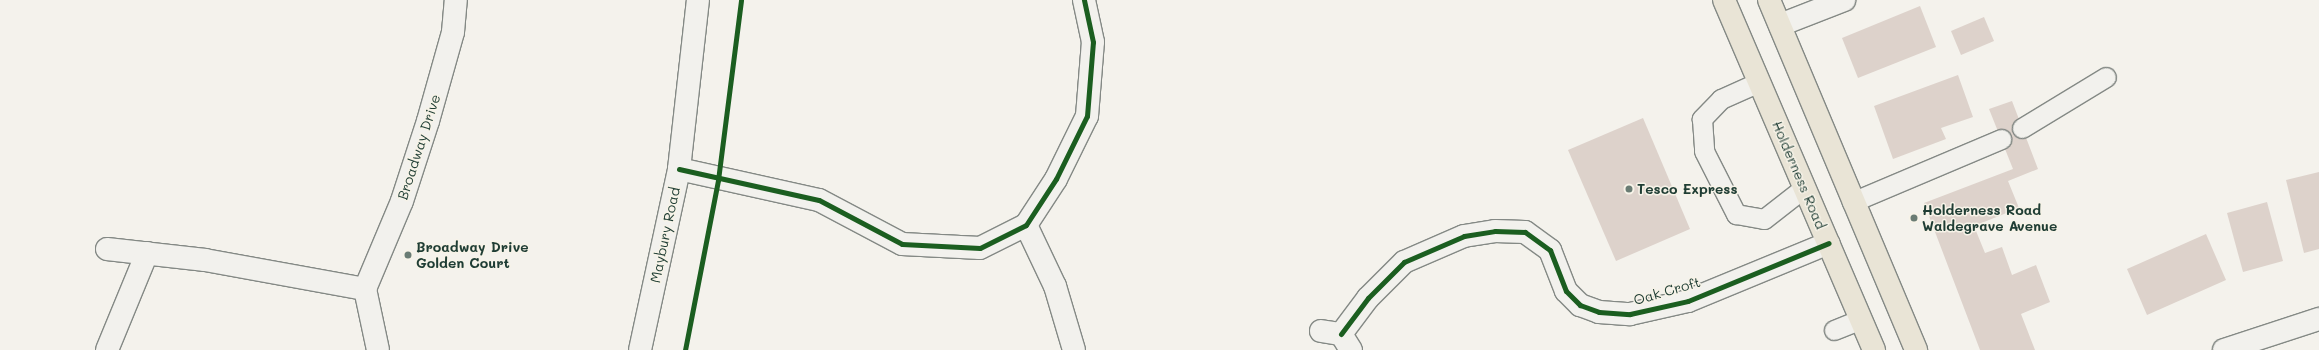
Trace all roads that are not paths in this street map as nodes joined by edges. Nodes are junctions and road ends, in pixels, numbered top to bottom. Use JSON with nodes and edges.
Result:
{"nodes":[{"id":1,"x":456,"y":0,"type":"edge"},
{"id":2,"x":698,"y":0,"type":"edge"},
{"id":3,"x":1084,"y":0,"type":"edge"},
{"id":4,"x":1724,"y":0,"type":"edge"},
{"id":5,"x":1769,"y":0,"type":"edge"},
{"id":6,"x":1844,"y":0,"type":"edge"},
{"id":7,"x":1780,"y":25,"type":"junction"},
{"id":8,"x":2106,"y":77,"type":"dead end"},
{"id":9,"x":1759,"y":82,"type":"junction"},
{"id":10,"x":2022,"y":128,"type":"dead end"},
{"id":11,"x":2001,"y":139,"type":"dead end"},
{"id":12,"x":679,"y":169,"type":"junction"},
{"id":13,"x":1805,"y":187,"type":"junction"},
{"id":14,"x":1852,"y":202,"type":"junction"},
{"id":15,"x":1026,"y":225,"type":"junction"},
{"id":16,"x":1829,"y":243,"type":"junction"},
{"id":17,"x":107,"y":249,"type":"dead end"},
{"id":18,"x":147,"y":253,"type":"junction"},
{"id":19,"x":365,"y":289,"type":"junction"},
{"id":20,"x":1861,"y":319,"type":"junction"},
{"id":21,"x":2319,"y":319,"type":"edge"},
{"id":22,"x":1834,"y":330,"type":"dead end"},
{"id":23,"x":1338,"y":338,"type":"edge"},
{"id":24,"x":107,"y":350,"type":"edge"},
{"id":25,"x":378,"y":350,"type":"edge"},
{"id":26,"x":640,"y":350,"type":"edge"},
{"id":27,"x":1074,"y":350,"type":"edge"},
{"id":28,"x":1874,"y":350,"type":"edge"},
{"id":29,"x":1916,"y":350,"type":"edge"},
{"id":30,"x":2224,"y":350,"type":"edge"}],
"edges":[{"from":1,"to":19,"type":"street","name":"Broadway Drive"},
{"from":2,"to":12,"type":"street","name":"Maybury Road"},
{"from":3,"to":15,"type":"street"},
{"from":4,"to":9,"type":"highway","name":"Holderness Road"},
{"from":5,"to":7,"type":"highway"},
{"from":6,"to":7,"type":"street"},
{"from":7,"to":14,"type":"highway"},
{"from":8,"to":10,"type":"lane"},
{"from":9,"to":13,"type":"highway","name":"Holderness Road"},
{"from":9,"to":13,"type":"lane"},
{"from":11,"to":14,"type":"lane"},
{"from":12,"to":15,"type":"street"},
{"from":12,"to":26,"type":"street","name":"Maybury Road"},
{"from":13,"to":16,"type":"highway","name":"Holderness Road"},
{"from":14,"to":29,"type":"highway"},
{"from":15,"to":27,"type":"street"},
{"from":16,"to":20,"type":"highway","name":"Holderness Road"},
{"from":16,"to":23,"type":"street","name":"Oak Croft"},
{"from":17,"to":18,"type":"street"},
{"from":18,"to":19,"type":"street"},
{"from":18,"to":24,"type":"street"},
{"from":19,"to":25,"type":"street"},
{"from":20,"to":22,"type":"lane"},
{"from":20,"to":28,"type":"highway","name":"Holderness Road"},
{"from":21,"to":30,"type":"street"}]}
